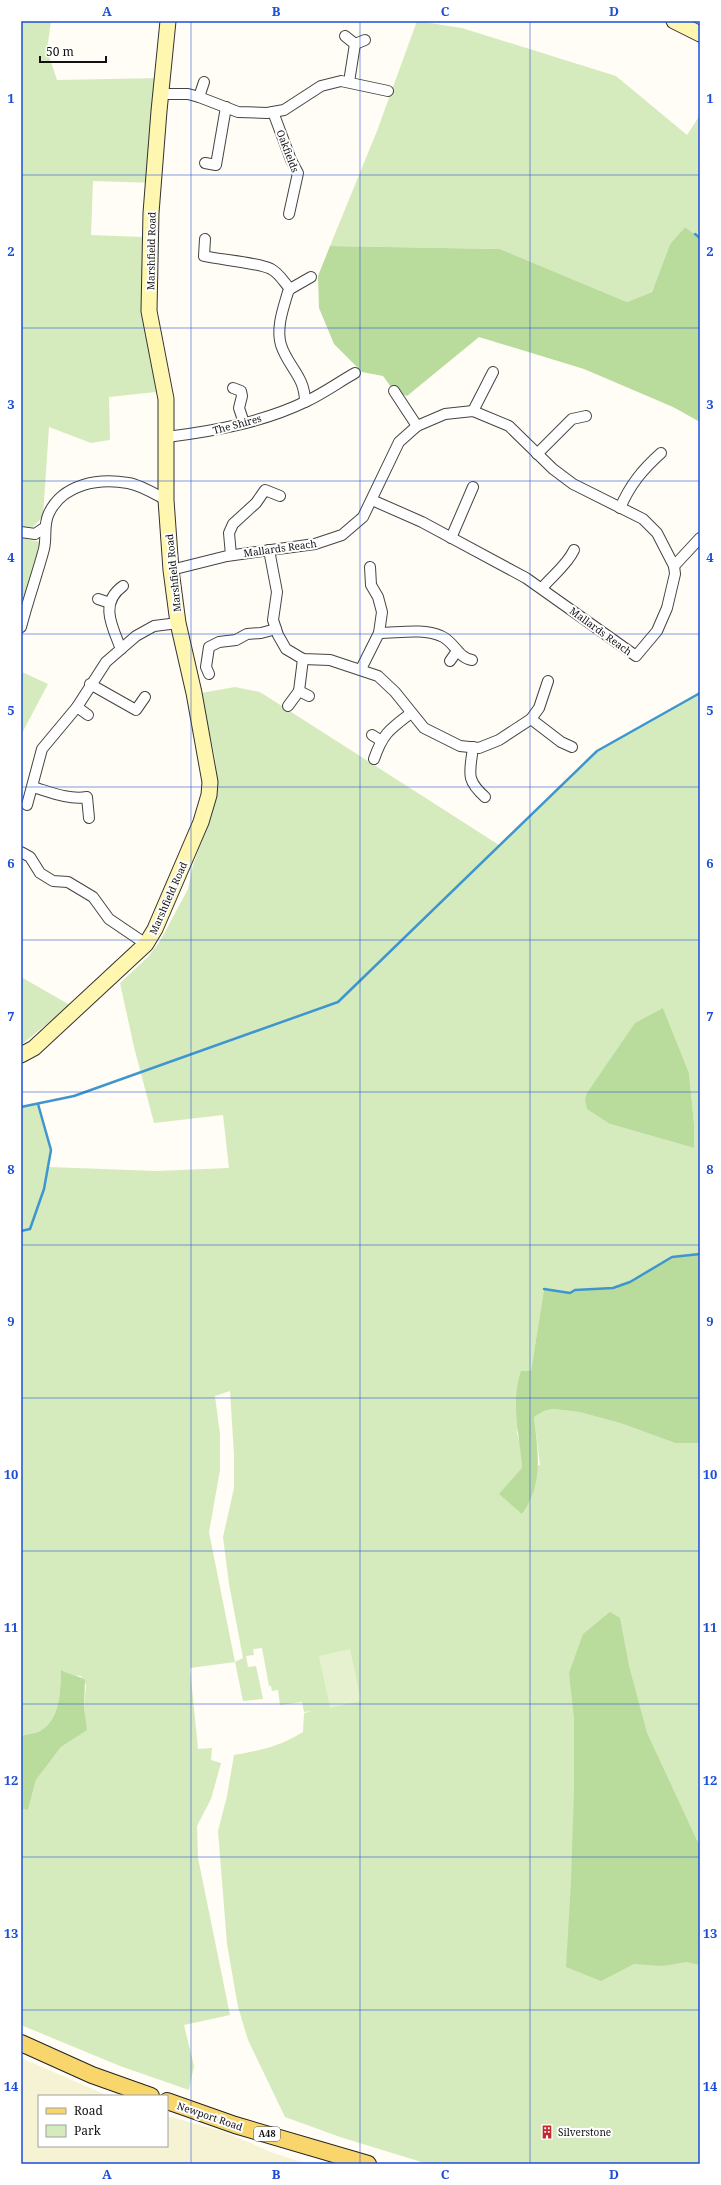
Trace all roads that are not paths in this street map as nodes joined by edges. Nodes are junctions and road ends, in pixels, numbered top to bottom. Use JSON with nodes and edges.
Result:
{"nodes":[{"id":1,"x":168,"y":21,"type":"edge"},
{"id":2,"x":674,"y":21,"type":"edge"},
{"id":3,"x":700,"y":34,"type":"edge"},
{"id":4,"x":345,"y":36,"type":"dead end"},
{"id":5,"x":204,"y":82,"type":"dead end"},
{"id":6,"x":349,"y":82,"type":"junction"},
{"id":7,"x":388,"y":91,"type":"dead end"},
{"id":8,"x":160,"y":94,"type":"junction"},
{"id":9,"x":199,"y":97,"type":"junction"},
{"id":10,"x":226,"y":107,"type":"junction"},
{"id":11,"x":273,"y":112,"type":"junction"},
{"id":12,"x":206,"y":163,"type":"dead end"},
{"id":13,"x":290,"y":214,"type":"dead end"},
{"id":14,"x":205,"y":239,"type":"dead end"},
{"id":15,"x":310,"y":277,"type":"dead end"},
{"id":16,"x":290,"y":289,"type":"junction"},
{"id":17,"x":493,"y":372,"type":"dead end"},
{"id":18,"x":355,"y":373,"type":"dead end"},
{"id":19,"x":233,"y":388,"type":"dead end"},
{"id":20,"x":394,"y":391,"type":"dead end"},
{"id":21,"x":305,"y":402,"type":"junction"},
{"id":22,"x":473,"y":411,"type":"junction"},
{"id":23,"x":586,"y":416,"type":"dead end"},
{"id":24,"x":244,"y":423,"type":"junction"},
{"id":25,"x":417,"y":426,"type":"junction"},
{"id":26,"x":167,"y":437,"type":"junction"},
{"id":27,"x":661,"y":453,"type":"dead end"},
{"id":28,"x":537,"y":454,"type":"junction"},
{"id":29,"x":473,"y":487,"type":"dead end"},
{"id":30,"x":280,"y":496,"type":"dead end"},
{"id":31,"x":166,"y":500,"type":"junction"},
{"id":32,"x":372,"y":500,"type":"junction"},
{"id":33,"x":620,"y":508,"type":"junction"},
{"id":34,"x":44,"y":528,"type":"junction"},
{"id":35,"x":21,"y":532,"type":"edge"},
{"id":36,"x":451,"y":538,"type":"junction"},
{"id":37,"x":700,"y":538,"type":"edge"},
{"id":38,"x":269,"y":550,"type":"junction"},
{"id":39,"x":574,"y":550,"type":"dead end"},
{"id":40,"x":231,"y":555,"type":"junction"},
{"id":41,"x":674,"y":566,"type":"junction"},
{"id":42,"x":370,"y":567,"type":"dead end"},
{"id":43,"x":171,"y":570,"type":"junction"},
{"id":44,"x":123,"y":586,"type":"dead end"},
{"id":45,"x":542,"y":588,"type":"junction"},
{"id":46,"x":98,"y":599,"type":"dead end"},
{"id":47,"x":110,"y":603,"type":"junction"},
{"id":48,"x":178,"y":623,"type":"junction"},
{"id":49,"x":21,"y":627,"type":"edge"},
{"id":50,"x":276,"y":629,"type":"junction"},
{"id":51,"x":379,"y":632,"type":"junction"},
{"id":52,"x":121,"y":649,"type":"junction"},
{"id":53,"x":457,"y":651,"type":"junction"},
{"id":54,"x":303,"y":659,"type":"junction"},
{"id":55,"x":472,"y":660,"type":"dead end"},
{"id":56,"x":450,"y":661,"type":"dead end"},
{"id":57,"x":361,"y":668,"type":"junction"},
{"id":58,"x":209,"y":674,"type":"dead end"},
{"id":59,"x":548,"y":681,"type":"dead end"},
{"id":60,"x":90,"y":684,"type":"junction"},
{"id":61,"x":299,"y":691,"type":"junction"},
{"id":62,"x":309,"y":696,"type":"dead end"},
{"id":63,"x":145,"y":697,"type":"dead end"},
{"id":64,"x":288,"y":706,"type":"dead end"},
{"id":65,"x":77,"y":707,"type":"junction"},
{"id":66,"x":411,"y":713,"type":"junction"},
{"id":67,"x":88,"y":715,"type":"dead end"},
{"id":68,"x":531,"y":719,"type":"junction"},
{"id":69,"x":473,"y":747,"type":"junction"},
{"id":70,"x":572,"y":747,"type":"dead end"},
{"id":71,"x":374,"y":759,"type":"dead end"},
{"id":72,"x":33,"y":787,"type":"junction"},
{"id":73,"x":486,"y":797,"type":"dead end"},
{"id":74,"x":27,"y":805,"type":"dead end"},
{"id":75,"x":90,"y":818,"type":"dead end"},
{"id":76,"x":21,"y":852,"type":"edge"},
{"id":77,"x":146,"y":944,"type":"junction"},
{"id":78,"x":21,"y":1055,"type":"edge"},
{"id":79,"x":21,"y":2043,"type":"edge"},
{"id":80,"x":149,"y":2095,"type":"edge"},
{"id":81,"x":168,"y":2101,"type":"edge"},
{"id":82,"x":368,"y":2164,"type":"edge"}],
"edges":[{"from":1,"to":8,"type":"street","name":"Marshfield Road"},
{"from":2,"to":3,"type":"street"},
{"from":4,"to":6,"type":"street"},
{"from":5,"to":9,"type":"street"},
{"from":6,"to":7,"type":"street"},
{"from":6,"to":11,"type":"street"},
{"from":8,"to":9,"type":"street"},
{"from":8,"to":26,"type":"street","name":"Marshfield Road"},
{"from":9,"to":10,"type":"street"},
{"from":10,"to":11,"type":"street"},
{"from":10,"to":12,"type":"street"},
{"from":11,"to":13,"type":"street","name":"Oakfields"},
{"from":14,"to":16,"type":"street"},
{"from":15,"to":16,"type":"street"},
{"from":16,"to":21,"type":"street"},
{"from":17,"to":22,"type":"street"},
{"from":18,"to":21,"type":"street","name":"The Shires"},
{"from":19,"to":24,"type":"street"},
{"from":20,"to":25,"type":"street"},
{"from":21,"to":24,"type":"street","name":"The Shires"},
{"from":22,"to":25,"type":"street","name":"Mallards Reach"},
{"from":22,"to":28,"type":"street","name":"Mallards Reach"},
{"from":23,"to":28,"type":"street"},
{"from":24,"to":26,"type":"street","name":"The Shires"},
{"from":25,"to":32,"type":"street","name":"Mallards Reach"},
{"from":26,"to":31,"type":"street","name":"Marshfield Road"},
{"from":27,"to":33,"type":"street"},
{"from":28,"to":33,"type":"street","name":"Mallards Reach"},
{"from":29,"to":36,"type":"street"},
{"from":30,"to":40,"type":"street"},
{"from":31,"to":34,"type":"street"},
{"from":31,"to":43,"type":"street","name":"Marshfield Road"},
{"from":32,"to":36,"type":"street","name":"Mallards Reach"},
{"from":32,"to":38,"type":"street","name":"Mallards Reach"},
{"from":33,"to":41,"type":"street","name":"Mallards Reach"},
{"from":34,"to":35,"type":"street"},
{"from":34,"to":49,"type":"street"},
{"from":36,"to":45,"type":"street","name":"Mallards Reach"},
{"from":37,"to":41,"type":"street"},
{"from":38,"to":40,"type":"street","name":"Mallards Reach"},
{"from":38,"to":50,"type":"street"},
{"from":39,"to":45,"type":"street"},
{"from":40,"to":43,"type":"street","name":"Mallards Reach"},
{"from":41,"to":45,"type":"street","name":"Mallards Reach"},
{"from":42,"to":51,"type":"street"},
{"from":43,"to":48,"type":"street","name":"Marshfield Road"},
{"from":44,"to":47,"type":"street"},
{"from":46,"to":47,"type":"street"},
{"from":47,"to":52,"type":"street"},
{"from":48,"to":52,"type":"street"},
{"from":48,"to":77,"type":"street","name":"Marshfield Road"},
{"from":50,"to":54,"type":"street"},
{"from":50,"to":58,"type":"street"},
{"from":51,"to":53,"type":"street"},
{"from":51,"to":57,"type":"street"},
{"from":52,"to":60,"type":"street"},
{"from":53,"to":55,"type":"street"},
{"from":53,"to":56,"type":"street"},
{"from":54,"to":57,"type":"street"},
{"from":54,"to":61,"type":"street"},
{"from":57,"to":66,"type":"street"},
{"from":59,"to":68,"type":"street"},
{"from":60,"to":63,"type":"street"},
{"from":60,"to":65,"type":"street"},
{"from":61,"to":62,"type":"street"},
{"from":61,"to":64,"type":"street"},
{"from":65,"to":67,"type":"street"},
{"from":65,"to":72,"type":"street"},
{"from":66,"to":69,"type":"street"},
{"from":66,"to":71,"type":"street"},
{"from":68,"to":69,"type":"street"},
{"from":68,"to":70,"type":"street"},
{"from":69,"to":73,"type":"street"},
{"from":72,"to":74,"type":"street"},
{"from":72,"to":75,"type":"street"},
{"from":76,"to":77,"type":"street"},
{"from":77,"to":78,"type":"street","name":"Marshfield Road"},
{"from":79,"to":80,"type":"main road"},
{"from":81,"to":82,"type":"main road","name":"Newport Road","number":"A48"}]}
